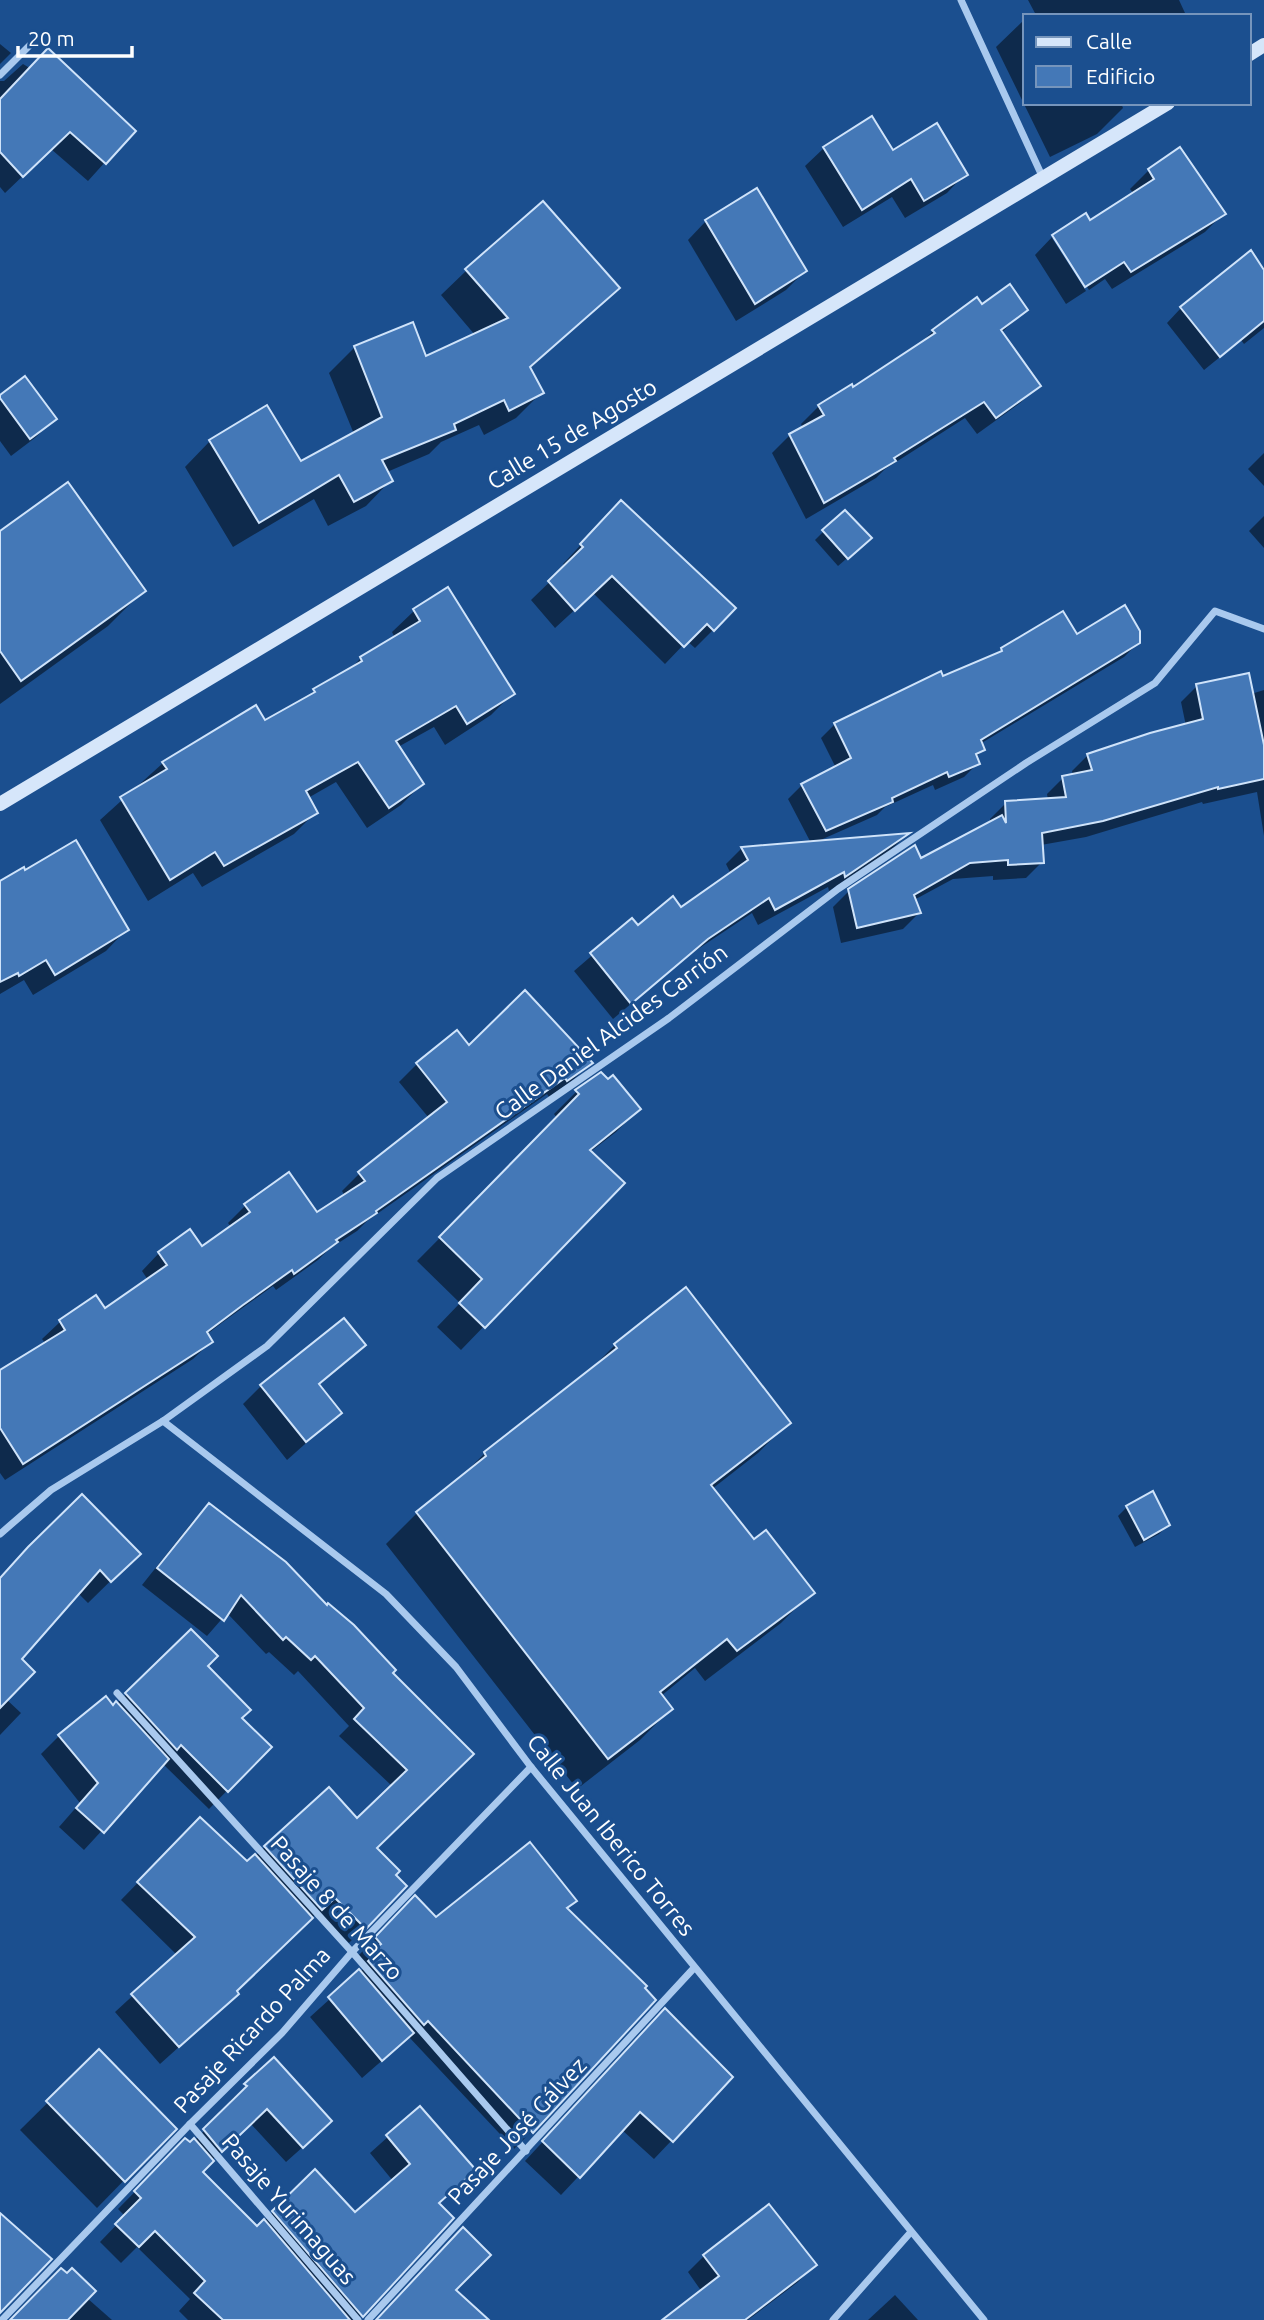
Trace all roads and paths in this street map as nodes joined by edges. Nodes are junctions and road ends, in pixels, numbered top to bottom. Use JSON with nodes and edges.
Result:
{"nodes":[{"id":1,"x":961,"y":0,"type":"edge"},
{"id":2,"x":29,"y":46,"type":"dead end"},
{"id":3,"x":0,"y":75,"type":"edge"},
{"id":4,"x":1165,"y":105,"type":"edge"},
{"id":5,"x":1044,"y":178,"type":"junction"},
{"id":6,"x":1264,"y":629,"type":"edge"},
{"id":7,"x":0,"y":804,"type":"edge"},
{"id":8,"x":163,"y":1422,"type":"junction"},
{"id":9,"x":0,"y":1534,"type":"edge"},
{"id":10,"x":117,"y":1693,"type":"dead end"},
{"id":11,"x":531,"y":1767,"type":"junction"},
{"id":12,"x":352,"y":1952,"type":"junction"},
{"id":13,"x":694,"y":1968,"type":"junction"},
{"id":14,"x":190,"y":2124,"type":"junction"},
{"id":15,"x":526,"y":2151,"type":"junction"},
{"id":16,"x":910,"y":2232,"type":"junction"},
{"id":17,"x":2,"y":2320,"type":"edge"},
{"id":18,"x":358,"y":2320,"type":"edge"},
{"id":19,"x":368,"y":2320,"type":"edge"},
{"id":20,"x":833,"y":2320,"type":"edge"},
{"id":21,"x":984,"y":2320,"type":"edge"}],
"edges":[{"from":1,"to":5,"type":"street"},
{"from":2,"to":3,"type":"street"},
{"from":4,"to":5,"type":"street","name":"Calle 15 de Agosto"},
{"from":5,"to":7,"type":"street","name":"Calle 15 de Agosto"},
{"from":6,"to":8,"type":"street","name":"Calle Daniel Alcides Carrión"},
{"from":8,"to":9,"type":"street","name":"Calle Daniel Alcides Carrión"},
{"from":8,"to":11,"type":"street","name":"Calle Juan Iberico Torres"},
{"from":10,"to":12,"type":"street","name":"Pasaje 8 de Marzo"},
{"from":11,"to":12,"type":"street","name":"Pasaje Ricardo Palma"},
{"from":11,"to":13,"type":"street","name":"Calle Juan Iberico Torres"},
{"from":12,"to":14,"type":"street","name":"Pasaje Ricardo Palma"},
{"from":12,"to":15,"type":"street","name":"Pasaje 8 de Marzo"},
{"from":13,"to":15,"type":"street","name":"Pasaje José Gálvez"},
{"from":13,"to":16,"type":"street","name":"Calle Juan Iberico Torres"},
{"from":14,"to":17,"type":"street","name":"Pasaje Ricardo Palma"},
{"from":14,"to":18,"type":"street","name":"Pasaje Yurimaguas"},
{"from":15,"to":19,"type":"street","name":"Pasaje José Gálvez"},
{"from":16,"to":20,"type":"street"},
{"from":16,"to":21,"type":"street","name":"Calle Juan Iberico Torres"}]}
